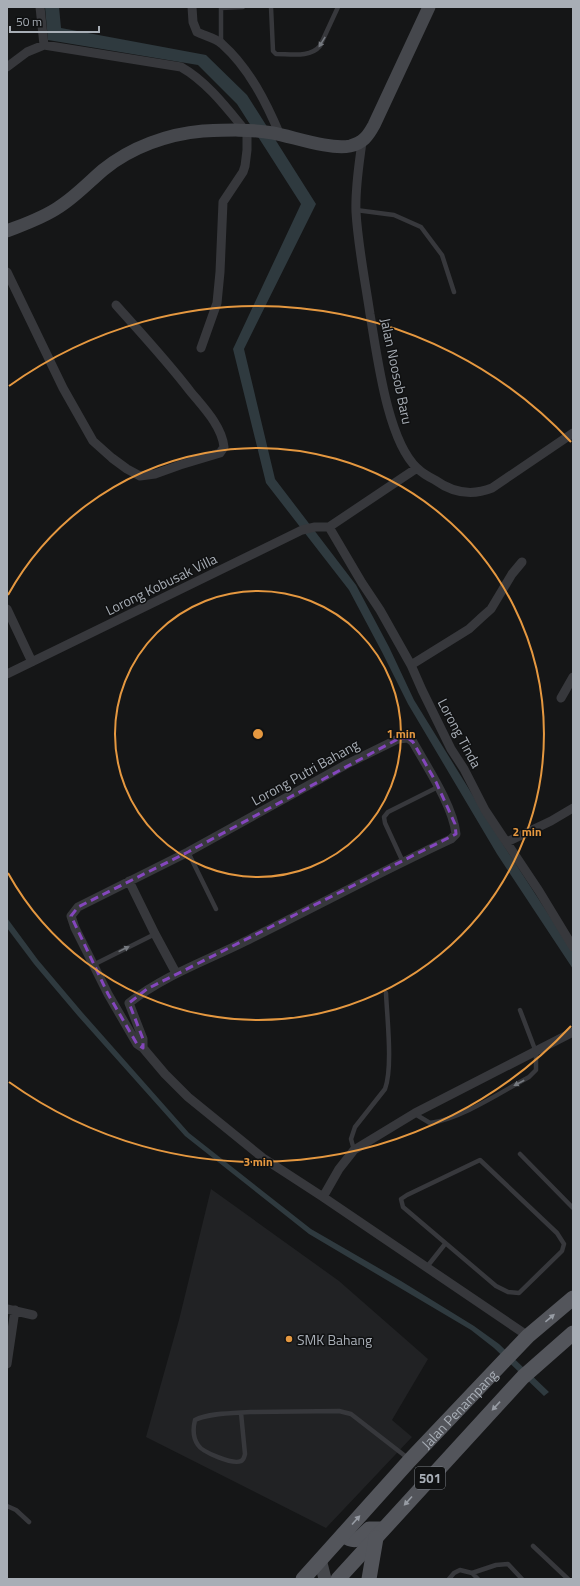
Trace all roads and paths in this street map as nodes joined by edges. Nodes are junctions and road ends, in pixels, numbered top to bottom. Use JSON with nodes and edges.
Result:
{"nodes":[{"id":1,"x":40,"y":7,"type":"edge"},
{"id":2,"x":192,"y":7,"type":"edge"},
{"id":3,"x":220,"y":7,"type":"edge"},
{"id":4,"x":243,"y":7,"type":"edge"},
{"id":5,"x":271,"y":7,"type":"edge"},
{"id":6,"x":338,"y":7,"type":"edge"},
{"id":7,"x":429,"y":7,"type":"edge"},
{"id":8,"x":221,"y":42,"type":"junction"},
{"id":9,"x":44,"y":45,"type":"junction"},
{"id":10,"x":7,"y":67,"type":"edge"},
{"id":11,"x":247,"y":130,"type":"junction"},
{"id":12,"x":276,"y":134,"type":"junction"},
{"id":13,"x":362,"y":142,"type":"junction"},
{"id":14,"x":356,"y":210,"type":"junction"},
{"id":15,"x":7,"y":231,"type":"edge"},
{"id":16,"x":7,"y":272,"type":"edge"},
{"id":17,"x":454,"y":292,"type":"dead end"},
{"id":18,"x":116,"y":305,"type":"dead end"},
{"id":19,"x":201,"y":348,"type":"dead end"},
{"id":20,"x":573,"y":433,"type":"edge"},
{"id":21,"x":417,"y":468,"type":"junction"},
{"id":22,"x":330,"y":527,"type":"junction"},
{"id":23,"x":522,"y":562,"type":"dead end"},
{"id":24,"x":7,"y":610,"type":"edge"},
{"id":25,"x":32,"y":662,"type":"junction"},
{"id":26,"x":411,"y":665,"type":"junction"},
{"id":27,"x":7,"y":674,"type":"edge"},
{"id":28,"x":573,"y":677,"type":"edge"},
{"id":29,"x":561,"y":698,"type":"dead end"},
{"id":30,"x":438,"y":787,"type":"junction"},
{"id":31,"x":573,"y":808,"type":"edge"},
{"id":32,"x":507,"y":842,"type":"junction"},
{"id":33,"x":188,"y":852,"type":"junction"},
{"id":34,"x":403,"y":862,"type":"junction"},
{"id":35,"x":129,"y":881,"type":"junction"},
{"id":36,"x":216,"y":909,"type":"dead end"},
{"id":37,"x":155,"y":934,"type":"junction"},
{"id":38,"x":573,"y":947,"type":"edge"},
{"id":39,"x":93,"y":965,"type":"junction"},
{"id":40,"x":176,"y":973,"type":"junction"},
{"id":41,"x":386,"y":992,"type":"dead end"},
{"id":42,"x":129,"y":1003,"type":"junction"},
{"id":43,"x":117,"y":1010,"type":"junction"},
{"id":44,"x":520,"y":1010,"type":"dead end"},
{"id":45,"x":573,"y":1032,"type":"edge"},
{"id":46,"x":143,"y":1048,"type":"junction"},
{"id":47,"x":536,"y":1052,"type":"junction"},
{"id":48,"x":414,"y":1113,"type":"junction"},
{"id":49,"x":354,"y":1150,"type":"junction"},
{"id":50,"x":520,"y":1154,"type":"dead end"},
{"id":51,"x":323,"y":1197,"type":"junction"},
{"id":52,"x":573,"y":1208,"type":"edge"},
{"id":53,"x":445,"y":1244,"type":"junction"},
{"id":54,"x":426,"y":1268,"type":"junction"},
{"id":55,"x":573,"y":1298,"type":"edge"},
{"id":56,"x":11,"y":1310,"type":"edge"},
{"id":57,"x":32,"y":1315,"type":"dead end"},
{"id":58,"x":573,"y":1333,"type":"edge"},
{"id":59,"x":528,"y":1336,"type":"junction"},
{"id":60,"x":7,"y":1364,"type":"edge"},
{"id":61,"x":241,"y":1413,"type":"junction"},
{"id":62,"x":410,"y":1460,"type":"junction"},
{"id":63,"x":7,"y":1506,"type":"edge"},
{"id":64,"x":29,"y":1522,"type":"dead end"},
{"id":65,"x":380,"y":1533,"type":"junction"},
{"id":66,"x":343,"y":1535,"type":"junction"},
{"id":67,"x":533,"y":1546,"type":"dead end"},
{"id":68,"x":320,"y":1558,"type":"junction"},
{"id":69,"x":472,"y":1573,"type":"junction"},
{"id":70,"x":303,"y":1579,"type":"edge"},
{"id":71,"x":325,"y":1579,"type":"edge"},
{"id":72,"x":338,"y":1579,"type":"edge"},
{"id":73,"x":369,"y":1579,"type":"edge"},
{"id":74,"x":449,"y":1579,"type":"edge"},
{"id":75,"x":478,"y":1579,"type":"edge"},
{"id":76,"x":522,"y":1579,"type":"edge"},
{"id":77,"x":568,"y":1579,"type":"edge"}],
"edges":[{"from":1,"to":9,"type":"street"},
{"from":2,"to":8,"type":"street"},
{"from":3,"to":4,"type":"lane"},
{"from":3,"to":8,"type":"lane"},
{"from":6,"to":5,"type":"lane","one_way":true},
{"from":7,"to":13,"type":"main road"},
{"from":8,"to":12,"type":"street"},
{"from":9,"to":10,"type":"street"},
{"from":9,"to":11,"type":"street"},
{"from":11,"to":12,"type":"main road"},
{"from":11,"to":15,"type":"main road"},
{"from":11,"to":19,"type":"street"},
{"from":12,"to":13,"type":"main road"},
{"from":13,"to":14,"type":"street","name":"Jalan Noosob Baru"},
{"from":14,"to":17,"type":"lane"},
{"from":14,"to":21,"type":"street","name":"Jalan Noosob Baru"},
{"from":16,"to":18,"type":"street"},
{"from":20,"to":21,"type":"street","name":"Jalan Noosob Baru"},
{"from":21,"to":22,"type":"street"},
{"from":22,"to":25,"type":"street","name":"Lorong Kobusak Villa"},
{"from":22,"to":26,"type":"street","name":"Lorong Tinda"},
{"from":23,"to":26,"type":"street"},
{"from":24,"to":25,"type":"street"},
{"from":25,"to":27,"type":"street","name":"Lorong Kobusak Villa"},
{"from":26,"to":32,"type":"street","name":"Lorong Tinda"},
{"from":28,"to":29,"type":"street"},
{"from":30,"to":33,"type":"street","name":"Lorong Putri Bahang"},
{"from":30,"to":34,"type":"street","name":"Lorong Putri Bahang"},
{"from":30,"to":34,"type":"lane"},
{"from":31,"to":32,"type":"street"},
{"from":32,"to":38,"type":"street","name":"Lorong Tinda"},
{"from":33,"to":35,"type":"street","name":"Lorong Putri Bahang"},
{"from":33,"to":36,"type":"lane"},
{"from":34,"to":40,"type":"street","name":"Lorong Putri Bahang"},
{"from":35,"to":37,"type":"street"},
{"from":35,"to":39,"type":"street","name":"Lorong Putri Bahang"},
{"from":39,"to":37,"type":"lane","one_way":true},
{"from":37,"to":40,"type":"street"},
{"from":39,"to":43,"type":"street","name":"Lorong Putri Bahang"},
{"from":40,"to":42,"type":"street","name":"Lorong Putri Bahang"},
{"from":41,"to":49,"type":"lane"},
{"from":42,"to":43,"type":"street","name":"Lorong Putri Bahang"},
{"from":42,"to":46,"type":"street"},
{"from":43,"to":46,"type":"street","name":"Lorong Putri Bahang"},
{"from":44,"to":47,"type":"lane"},
{"from":45,"to":47,"type":"street"},
{"from":46,"to":51,"type":"street","name":"Lorong Putri Bahang"},
{"from":47,"to":48,"type":"street"},
{"from":47,"to":48,"type":"lane","one_way":true},
{"from":48,"to":49,"type":"street"},
{"from":49,"to":51,"type":"street"},
{"from":50,"to":52,"type":"lane"},
{"from":51,"to":54,"type":"street","name":"Lorong Putri Bahang"},
{"from":53,"to":53,"type":"lane"},
{"from":53,"to":54,"type":"lane"},
{"from":54,"to":59,"type":"street","name":"Lorong Putri Bahang"},
{"from":59,"to":55,"type":"main road","name":"Jalan Penampang","number":"501","one_way":true},
{"from":56,"to":57,"type":"street"},
{"from":56,"to":60,"type":"street"},
{"from":58,"to":65,"type":"main road","name":"Jalan Penampang","number":"501","one_way":true},
{"from":59,"to":62,"type":"main road","name":"Jalan Penampang","number":"501"},
{"from":61,"to":61,"type":"lane"},
{"from":61,"to":62,"type":"lane"},
{"from":66,"to":62,"type":"main road","name":"Jalan Penampang","number":"501","one_way":true},
{"from":63,"to":64,"type":"lane"},
{"from":65,"to":66,"type":"main road"},
{"from":65,"to":72,"type":"main road","name":"Jalan Penampang","number":"501"},
{"from":65,"to":73,"type":"main road"},
{"from":66,"to":68,"type":"main road","name":"Jalan Penampang","number":"501"},
{"from":67,"to":77,"type":"lane"},
{"from":68,"to":70,"type":"main road","name":"Jalan Penampang","number":"501"},
{"from":68,"to":71,"type":"main road"},
{"from":69,"to":74,"type":"lane"},
{"from":69,"to":75,"type":"lane"},
{"from":69,"to":76,"type":"lane"}]}
